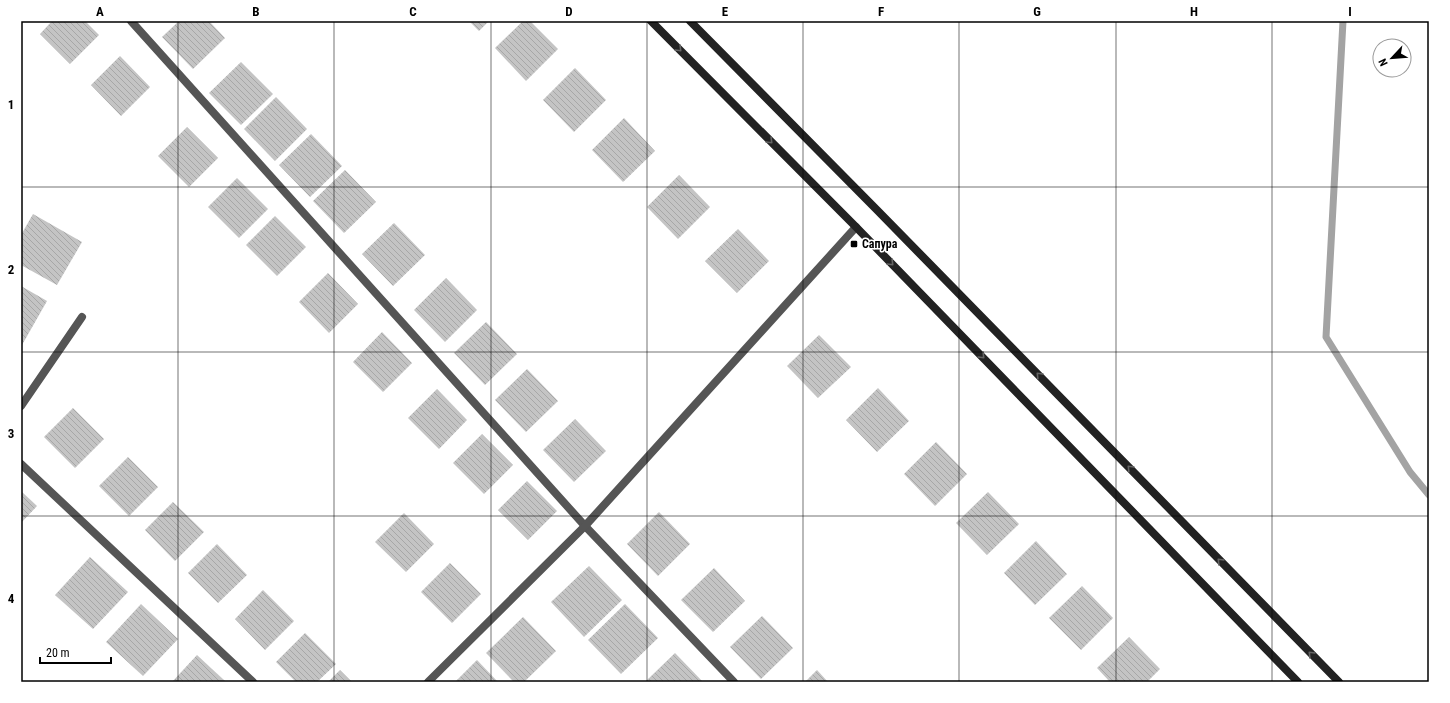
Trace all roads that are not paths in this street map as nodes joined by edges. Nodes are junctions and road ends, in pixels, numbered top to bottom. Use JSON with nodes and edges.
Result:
{"nodes":[{"id":1,"x":131,"y":21,"type":"edge"},
{"id":2,"x":651,"y":21,"type":"edge"},
{"id":3,"x":690,"y":21,"type":"edge"},
{"id":4,"x":856,"y":227,"type":"junction"},
{"id":5,"x":82,"y":317,"type":"dead end"},
{"id":6,"x":21,"y":406,"type":"edge"},
{"id":7,"x":21,"y":464,"type":"edge"},
{"id":8,"x":585,"y":526,"type":"junction"},
{"id":9,"x":253,"y":682,"type":"edge"},
{"id":10,"x":428,"y":682,"type":"edge"},
{"id":11,"x":734,"y":682,"type":"edge"},
{"id":12,"x":1298,"y":682,"type":"edge"},
{"id":13,"x":1338,"y":682,"type":"edge"}],
"edges":[{"from":1,"to":8,"type":"street"},
{"from":2,"to":4,"type":"main road","one_way":true},
{"from":13,"to":3,"type":"main road","one_way":true},
{"from":4,"to":8,"type":"street"},
{"from":4,"to":12,"type":"main road","one_way":true},
{"from":5,"to":6,"type":"street"},
{"from":7,"to":9,"type":"street"},
{"from":8,"to":10,"type":"street"},
{"from":8,"to":11,"type":"street"}]}
